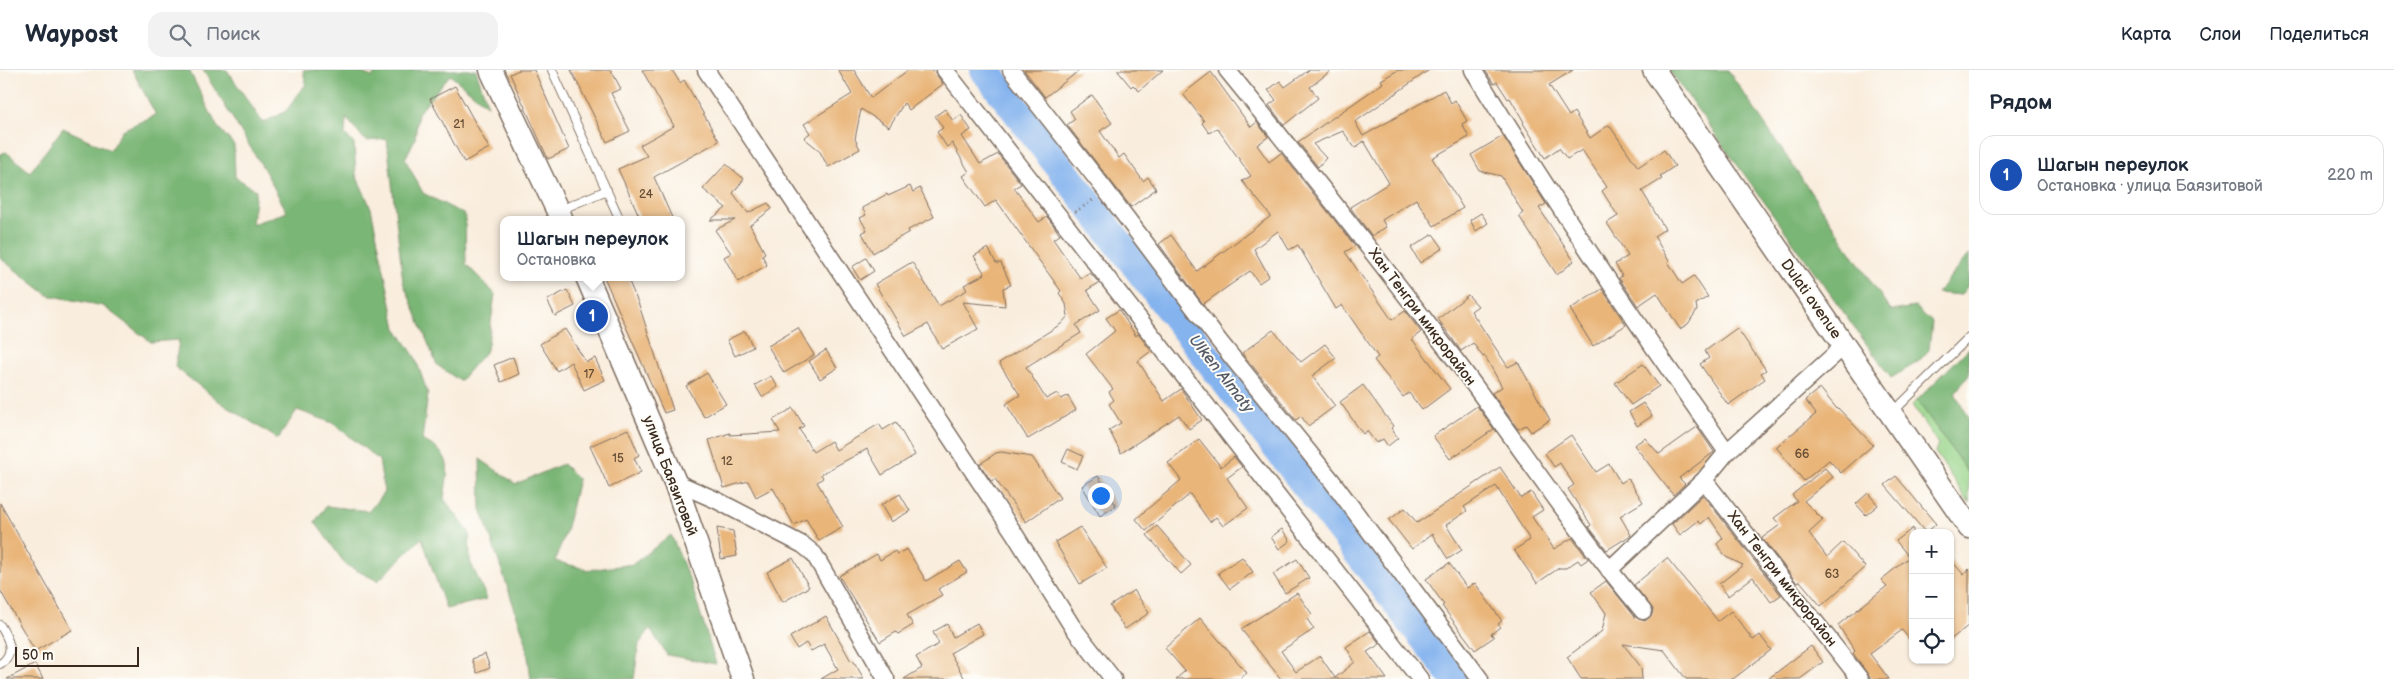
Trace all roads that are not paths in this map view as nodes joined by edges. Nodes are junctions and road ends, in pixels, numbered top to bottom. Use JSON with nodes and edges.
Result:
{"nodes":[{"id":1,"x":491,"y":70,"type":"edge"},
{"id":2,"x":552,"y":70,"type":"edge"},
{"id":3,"x":706,"y":70,"type":"edge"},
{"id":4,"x":945,"y":70,"type":"edge"},
{"id":5,"x":1011,"y":70,"type":"edge"},
{"id":6,"x":1226,"y":70,"type":"edge"},
{"id":7,"x":1473,"y":70,"type":"edge"},
{"id":8,"x":1654,"y":70,"type":"edge"},
{"id":9,"x":607,"y":190,"type":"junction"},
{"id":10,"x":561,"y":215,"type":"edge"},
{"id":11,"x":618,"y":216,"type":"edge"},
{"id":12,"x":589,"y":281,"type":"edge"},
{"id":13,"x":1969,"y":337,"type":"edge"},
{"id":14,"x":1844,"y":346,"type":"junction"},
{"id":15,"x":1891,"y":414,"type":"junction"},
{"id":16,"x":1727,"y":452,"type":"junction"},
{"id":17,"x":1704,"y":480,"type":"junction"},
{"id":18,"x":675,"y":482,"type":"junction"},
{"id":19,"x":1969,"y":527,"type":"edge"},
{"id":20,"x":1609,"y":570,"type":"junction"},
{"id":21,"x":1643,"y":610,"type":"dead end"},
{"id":22,"x":0,"y":624,"type":"edge"},
{"id":23,"x":0,"y":664,"type":"edge"},
{"id":24,"x":743,"y":679,"type":"edge"},
{"id":25,"x":886,"y":679,"type":"edge"},
{"id":26,"x":1113,"y":679,"type":"edge"},
{"id":27,"x":1420,"y":679,"type":"edge"},
{"id":28,"x":1480,"y":679,"type":"edge"},
{"id":29,"x":1860,"y":679,"type":"edge"}],
"edges":[{"from":1,"to":10,"type":"street"},
{"from":2,"to":9,"type":"lane"},
{"from":3,"to":26,"type":"street"},
{"from":4,"to":27,"type":"street"},
{"from":5,"to":28,"type":"street"},
{"from":6,"to":20,"type":"street","name":"Хан Тенгри микрорайон"},
{"from":7,"to":16,"type":"street"},
{"from":8,"to":14,"type":"street","name":"Dulati avenue"},
{"from":9,"to":10,"type":"lane"},
{"from":9,"to":11,"type":"lane"},
{"from":12,"to":18,"type":"street","name":"улица Баязитовой"},
{"from":13,"to":15,"type":"lane"},
{"from":14,"to":15,"type":"street","name":"Dulati avenue"},
{"from":14,"to":16,"type":"street"},
{"from":15,"to":19,"type":"street","name":"Dulati avenue"},
{"from":16,"to":17,"type":"street"},
{"from":17,"to":20,"type":"street"},
{"from":17,"to":29,"type":"street","name":"Хан Тенгри микрорайон"},
{"from":18,"to":24,"type":"street","name":"улица Баязитовой"},
{"from":18,"to":25,"type":"street"},
{"from":20,"to":21,"type":"street","name":"Хан Тенгри микрорайон"},
{"from":22,"to":23,"type":"lane"}]}
